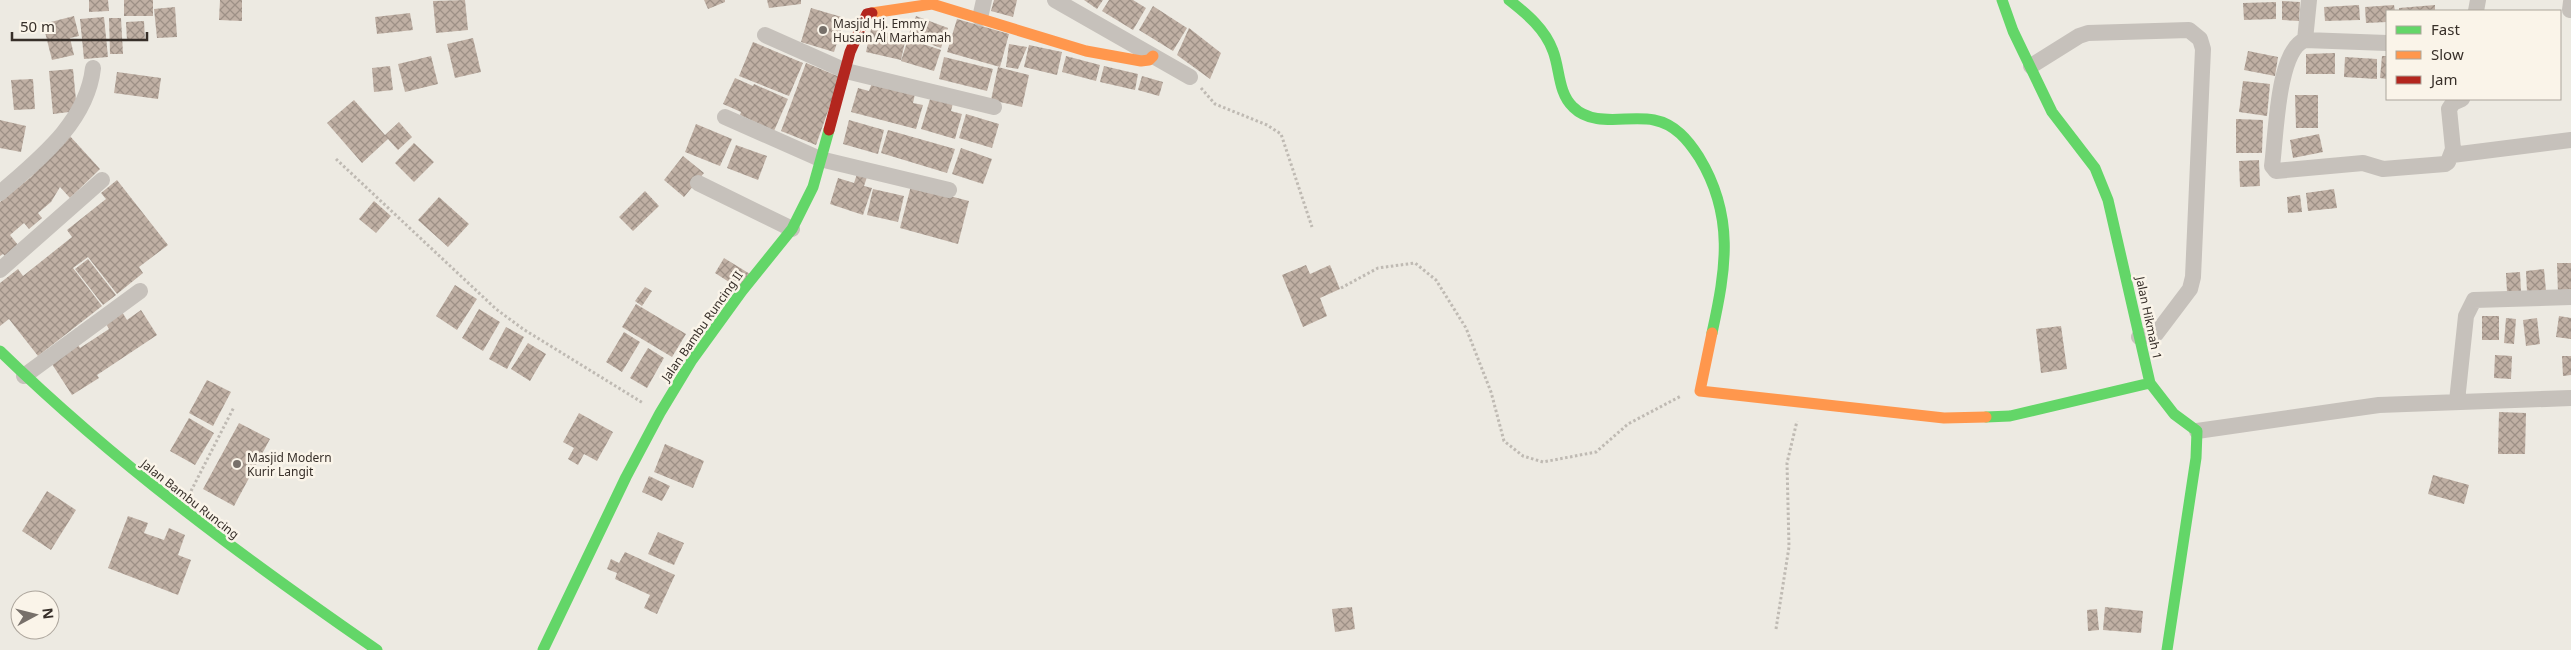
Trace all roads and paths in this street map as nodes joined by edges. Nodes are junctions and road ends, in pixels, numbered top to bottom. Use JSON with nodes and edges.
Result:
{"nodes":[{"id":1,"x":984,"y":0,"type":"edge"},
{"id":2,"x":1055,"y":0,"type":"edge"},
{"id":3,"x":1509,"y":0,"type":"edge"},
{"id":4,"x":2002,"y":0,"type":"edge"},
{"id":5,"x":2309,"y":0,"type":"edge"},
{"id":6,"x":2571,"y":2,"type":"edge"},
{"id":7,"x":2570,"y":10,"type":"edge"},
{"id":8,"x":980,"y":18,"type":"junction"},
{"id":9,"x":765,"y":35,"type":"dead end"},
{"id":10,"x":2305,"y":40,"type":"junction"},
{"id":11,"x":2386,"y":43,"type":"edge"},
{"id":12,"x":1153,"y":56,"type":"junction"},
{"id":13,"x":2031,"y":66,"type":"junction"},
{"id":14,"x":93,"y":68,"type":"dead end"},
{"id":15,"x":846,"y":71,"type":"junction"},
{"id":16,"x":1190,"y":77,"type":"joint"},
{"id":17,"x":2460,"y":100,"type":"edge"},
{"id":18,"x":994,"y":107,"type":"dead end"},
{"id":19,"x":725,"y":117,"type":"dead end"},
{"id":20,"x":2571,"y":140,"type":"edge"},
{"id":21,"x":2452,"y":155,"type":"junction"},
{"id":22,"x":336,"y":159,"type":"dead end"},
{"id":23,"x":820,"y":159,"type":"junction"},
{"id":24,"x":102,"y":180,"type":"dead end"},
{"id":25,"x":698,"y":183,"type":"dead end"},
{"id":26,"x":949,"y":190,"type":"dead end"},
{"id":27,"x":0,"y":194,"type":"edge"},
{"id":28,"x":1312,"y":227,"type":"dead end"},
{"id":29,"x":792,"y":229,"type":"junction"},
{"id":30,"x":0,"y":270,"type":"edge"},
{"id":31,"x":1341,"y":288,"type":"dead end"},
{"id":32,"x":140,"y":291,"type":"dead end"},
{"id":33,"x":2571,"y":297,"type":"edge"},
{"id":34,"x":2139,"y":337,"type":"junction"},
{"id":35,"x":0,"y":351,"type":"edge"},
{"id":36,"x":24,"y":376,"type":"junction"},
{"id":37,"x":2150,"y":383,"type":"junction"},
{"id":38,"x":1700,"y":391,"type":"junction"},
{"id":39,"x":2571,"y":398,"type":"edge"},
{"id":40,"x":2458,"y":401,"type":"junction"},
{"id":41,"x":1802,"y":404,"type":"junction"},
{"id":42,"x":234,"y":407,"type":"dead end"},
{"id":43,"x":660,"y":413,"type":"junction"},
{"id":44,"x":2197,"y":431,"type":"junction"},
{"id":45,"x":181,"y":510,"type":"junction"},
{"id":46,"x":1776,"y":629,"type":"dead end"},
{"id":47,"x":377,"y":650,"type":"edge"},
{"id":48,"x":543,"y":650,"type":"edge"},
{"id":49,"x":2167,"y":650,"type":"edge"}],
"edges":[{"from":1,"to":8,"type":"street"},
{"from":2,"to":12,"type":"street"},
{"from":3,"to":38,"type":"street"},
{"from":4,"to":13,"type":"street","name":"Jalan Hikmah 1"},
{"from":5,"to":10,"type":"street"},
{"from":6,"to":7,"type":"street"},
{"from":8,"to":12,"type":"street"},
{"from":8,"to":15,"type":"street","name":"Jalan Bambu Runcing II"},
{"from":9,"to":15,"type":"street"},
{"from":10,"to":11,"type":"street"},
{"from":10,"to":21,"type":"street"},
{"from":12,"to":16,"type":"street"},
{"from":13,"to":34,"type":"street","name":"Jalan Hikmah 1"},
{"from":13,"to":34,"type":"street"},
{"from":14,"to":27,"type":"street"},
{"from":15,"to":18,"type":"street"},
{"from":15,"to":23,"type":"street","name":"Jalan Bambu Runcing II"},
{"from":16,"to":28,"type":"path"},
{"from":17,"to":21,"type":"street"},
{"from":19,"to":23,"type":"street"},
{"from":20,"to":21,"type":"street"},
{"from":22,"to":43,"type":"path"},
{"from":23,"to":26,"type":"street"},
{"from":23,"to":29,"type":"street","name":"Jalan Bambu Runcing II"},
{"from":24,"to":30,"type":"street"},
{"from":25,"to":29,"type":"street"},
{"from":29,"to":43,"type":"street","name":"Jalan Bambu Runcing II"},
{"from":31,"to":38,"type":"path"},
{"from":32,"to":36,"type":"street"},
{"from":33,"to":40,"type":"street"},
{"from":34,"to":37,"type":"street","name":"Jalan Hikmah 1"},
{"from":35,"to":36,"type":"street","name":"Jalan Bambu Runcing"},
{"from":36,"to":45,"type":"street","name":"Jalan Bambu Runcing"},
{"from":37,"to":41,"type":"street"},
{"from":37,"to":44,"type":"street","name":"Jalan Hikmah 1"},
{"from":38,"to":41,"type":"street"},
{"from":39,"to":40,"type":"street"},
{"from":40,"to":44,"type":"street"},
{"from":41,"to":46,"type":"path"},
{"from":42,"to":45,"type":"path"},
{"from":43,"to":48,"type":"street","name":"Jalan Bambu Runcing II"},
{"from":44,"to":49,"type":"street"},
{"from":45,"to":47,"type":"street","name":"Jalan Bambu Runcing"}]}
